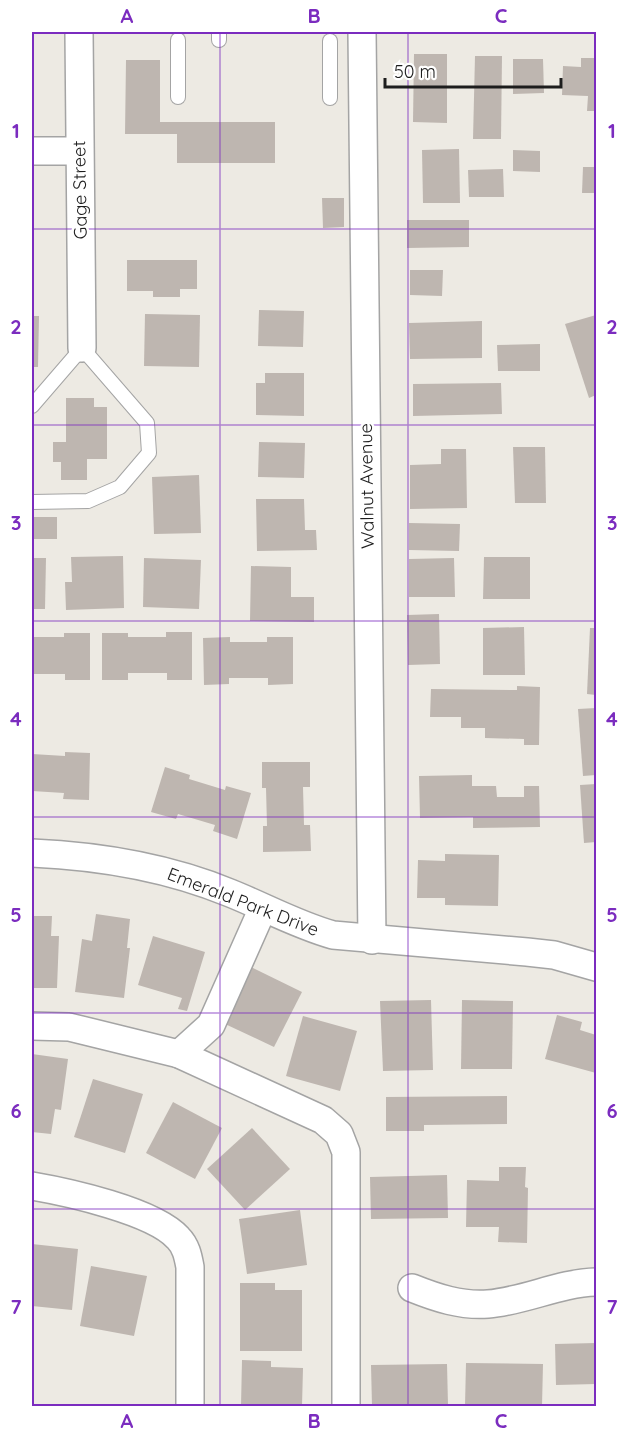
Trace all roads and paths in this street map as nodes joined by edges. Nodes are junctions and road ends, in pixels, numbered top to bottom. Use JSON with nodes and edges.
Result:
{"nodes":[{"id":1,"x":79,"y":32,"type":"edge"},
{"id":2,"x":362,"y":32,"type":"edge"},
{"id":3,"x":178,"y":40,"type":"dead end"},
{"id":4,"x":330,"y":41,"type":"dead end"},
{"id":5,"x":178,"y":97,"type":"dead end"},
{"id":6,"x":330,"y":98,"type":"dead end"},
{"id":7,"x":32,"y":151,"type":"edge"},
{"id":8,"x":79,"y":151,"type":"junction"},
{"id":9,"x":82,"y":348,"type":"junction"},
{"id":10,"x":32,"y":406,"type":"edge"},
{"id":11,"x":32,"y":502,"type":"edge"},
{"id":12,"x":32,"y":853,"type":"edge"},
{"id":13,"x":262,"y":908,"type":"junction"},
{"id":14,"x":372,"y":940,"type":"junction"},
{"id":15,"x":597,"y":967,"type":"edge"},
{"id":16,"x":32,"y":1026,"type":"edge"},
{"id":17,"x":179,"y":1054,"type":"junction"},
{"id":18,"x":32,"y":1186,"type":"edge"},
{"id":19,"x":597,"y":1282,"type":"edge"},
{"id":20,"x":412,"y":1288,"type":"dead end"},
{"id":21,"x":190,"y":1407,"type":"edge"},
{"id":22,"x":346,"y":1407,"type":"edge"}],
"edges":[{"from":1,"to":8,"type":"street","name":"Gage Street"},
{"from":2,"to":14,"type":"street","name":"Walnut Avenue"},
{"from":3,"to":5,"type":"lane"},
{"from":4,"to":6,"type":"lane"},
{"from":7,"to":8,"type":"street"},
{"from":8,"to":9,"type":"street","name":"Gage Street"},
{"from":9,"to":10,"type":"lane"},
{"from":9,"to":11,"type":"lane"},
{"from":12,"to":13,"type":"street","name":"Emerald Park Drive"},
{"from":13,"to":14,"type":"street","name":"Emerald Park Drive"},
{"from":13,"to":17,"type":"street"},
{"from":14,"to":15,"type":"street","name":"Emerald Park Drive"},
{"from":16,"to":17,"type":"street"},
{"from":17,"to":22,"type":"street"},
{"from":18,"to":21,"type":"street"},
{"from":19,"to":20,"type":"street"}]}
